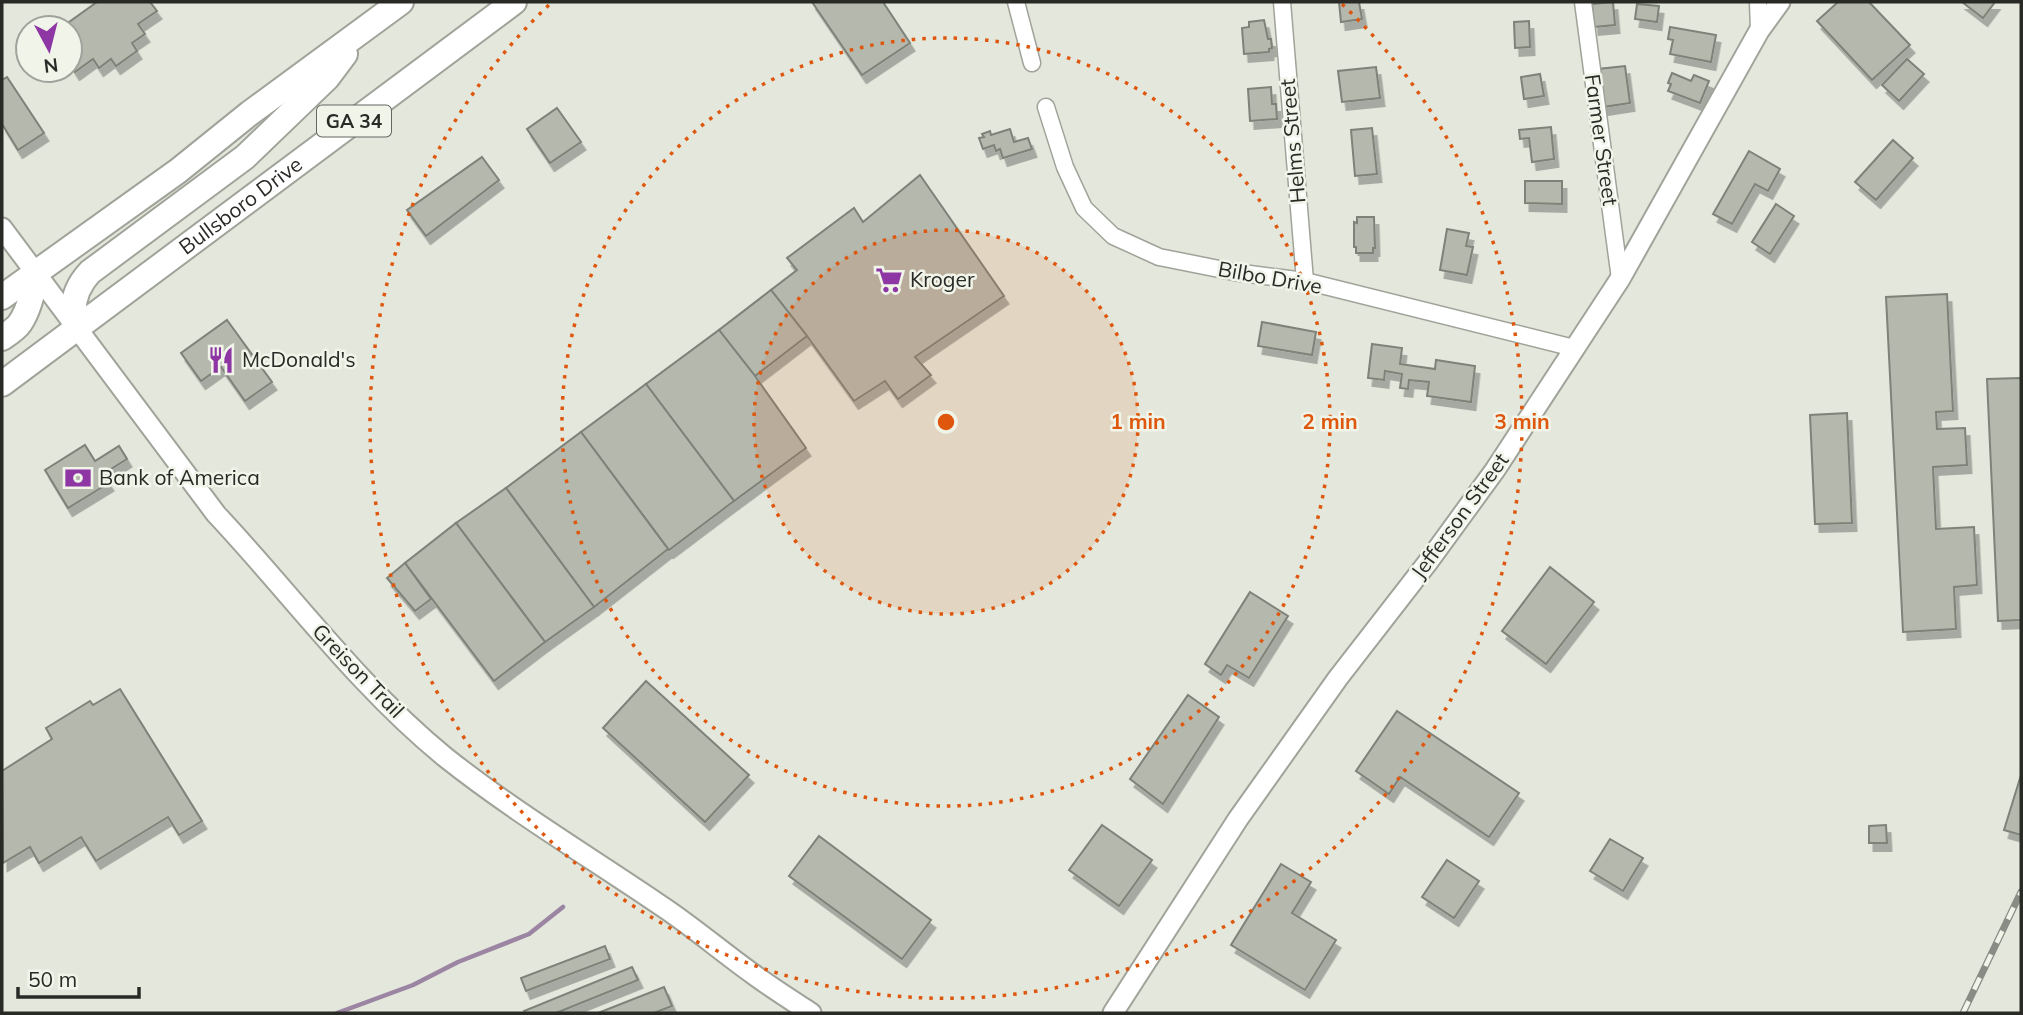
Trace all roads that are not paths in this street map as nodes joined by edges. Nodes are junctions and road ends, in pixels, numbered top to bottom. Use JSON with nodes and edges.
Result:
{"nodes":[{"id":1,"x":401,"y":2,"type":"edge"},
{"id":2,"x":514,"y":2,"type":"edge"},
{"id":3,"x":1016,"y":2,"type":"edge"},
{"id":4,"x":1282,"y":2,"type":"edge"},
{"id":5,"x":1583,"y":2,"type":"edge"},
{"id":6,"x":1758,"y":2,"type":"edge"},
{"id":7,"x":1780,"y":2,"type":"edge"},
{"id":8,"x":365,"y":29,"type":"junction"},
{"id":9,"x":1759,"y":31,"type":"junction"},
{"id":10,"x":1032,"y":63,"type":"dead end"},
{"id":11,"x":1046,"y":107,"type":"dead end"},
{"id":12,"x":2,"y":228,"type":"edge"},
{"id":13,"x":36,"y":272,"type":"junction"},
{"id":14,"x":1620,"y":279,"type":"junction"},
{"id":15,"x":1305,"y":281,"type":"junction"},
{"id":16,"x":2,"y":297,"type":"edge"},
{"id":17,"x":76,"y":328,"type":"junction"},
{"id":18,"x":2,"y":338,"type":"edge"},
{"id":19,"x":1574,"y":348,"type":"junction"},
{"id":20,"x":2,"y":384,"type":"edge"},
{"id":21,"x":811,"y":1013,"type":"edge"},
{"id":22,"x":1113,"y":1013,"type":"edge"}],
"edges":[{"from":1,"to":8,"type":"main road"},
{"from":2,"to":17,"type":"main road","name":"Bullsboro Drive","number":"GA 34"},
{"from":3,"to":10,"type":"street"},
{"from":4,"to":15,"type":"street","name":"Helms Street"},
{"from":5,"to":14,"type":"street","name":"Farmer Street"},
{"from":6,"to":9,"type":"street"},
{"from":7,"to":9,"type":"street","name":"Jefferson Street"},
{"from":8,"to":13,"type":"main road"},
{"from":8,"to":17,"type":"main road"},
{"from":9,"to":14,"type":"street","name":"Jefferson Street"},
{"from":11,"to":15,"type":"street","name":"Bilbo Drive"},
{"from":12,"to":13,"type":"street","name":"Greison Trail"},
{"from":13,"to":16,"type":"main road"},
{"from":13,"to":17,"type":"street","name":"Greison Trail"},
{"from":13,"to":18,"type":"main road"},
{"from":14,"to":19,"type":"street","name":"Jefferson Street"},
{"from":15,"to":19,"type":"street","name":"Bilbo Drive"},
{"from":17,"to":20,"type":"main road","name":"Bullsboro Drive","number":"GA 34"},
{"from":17,"to":21,"type":"street","name":"Greison Trail"},
{"from":19,"to":22,"type":"street","name":"Jefferson Street"}]}
